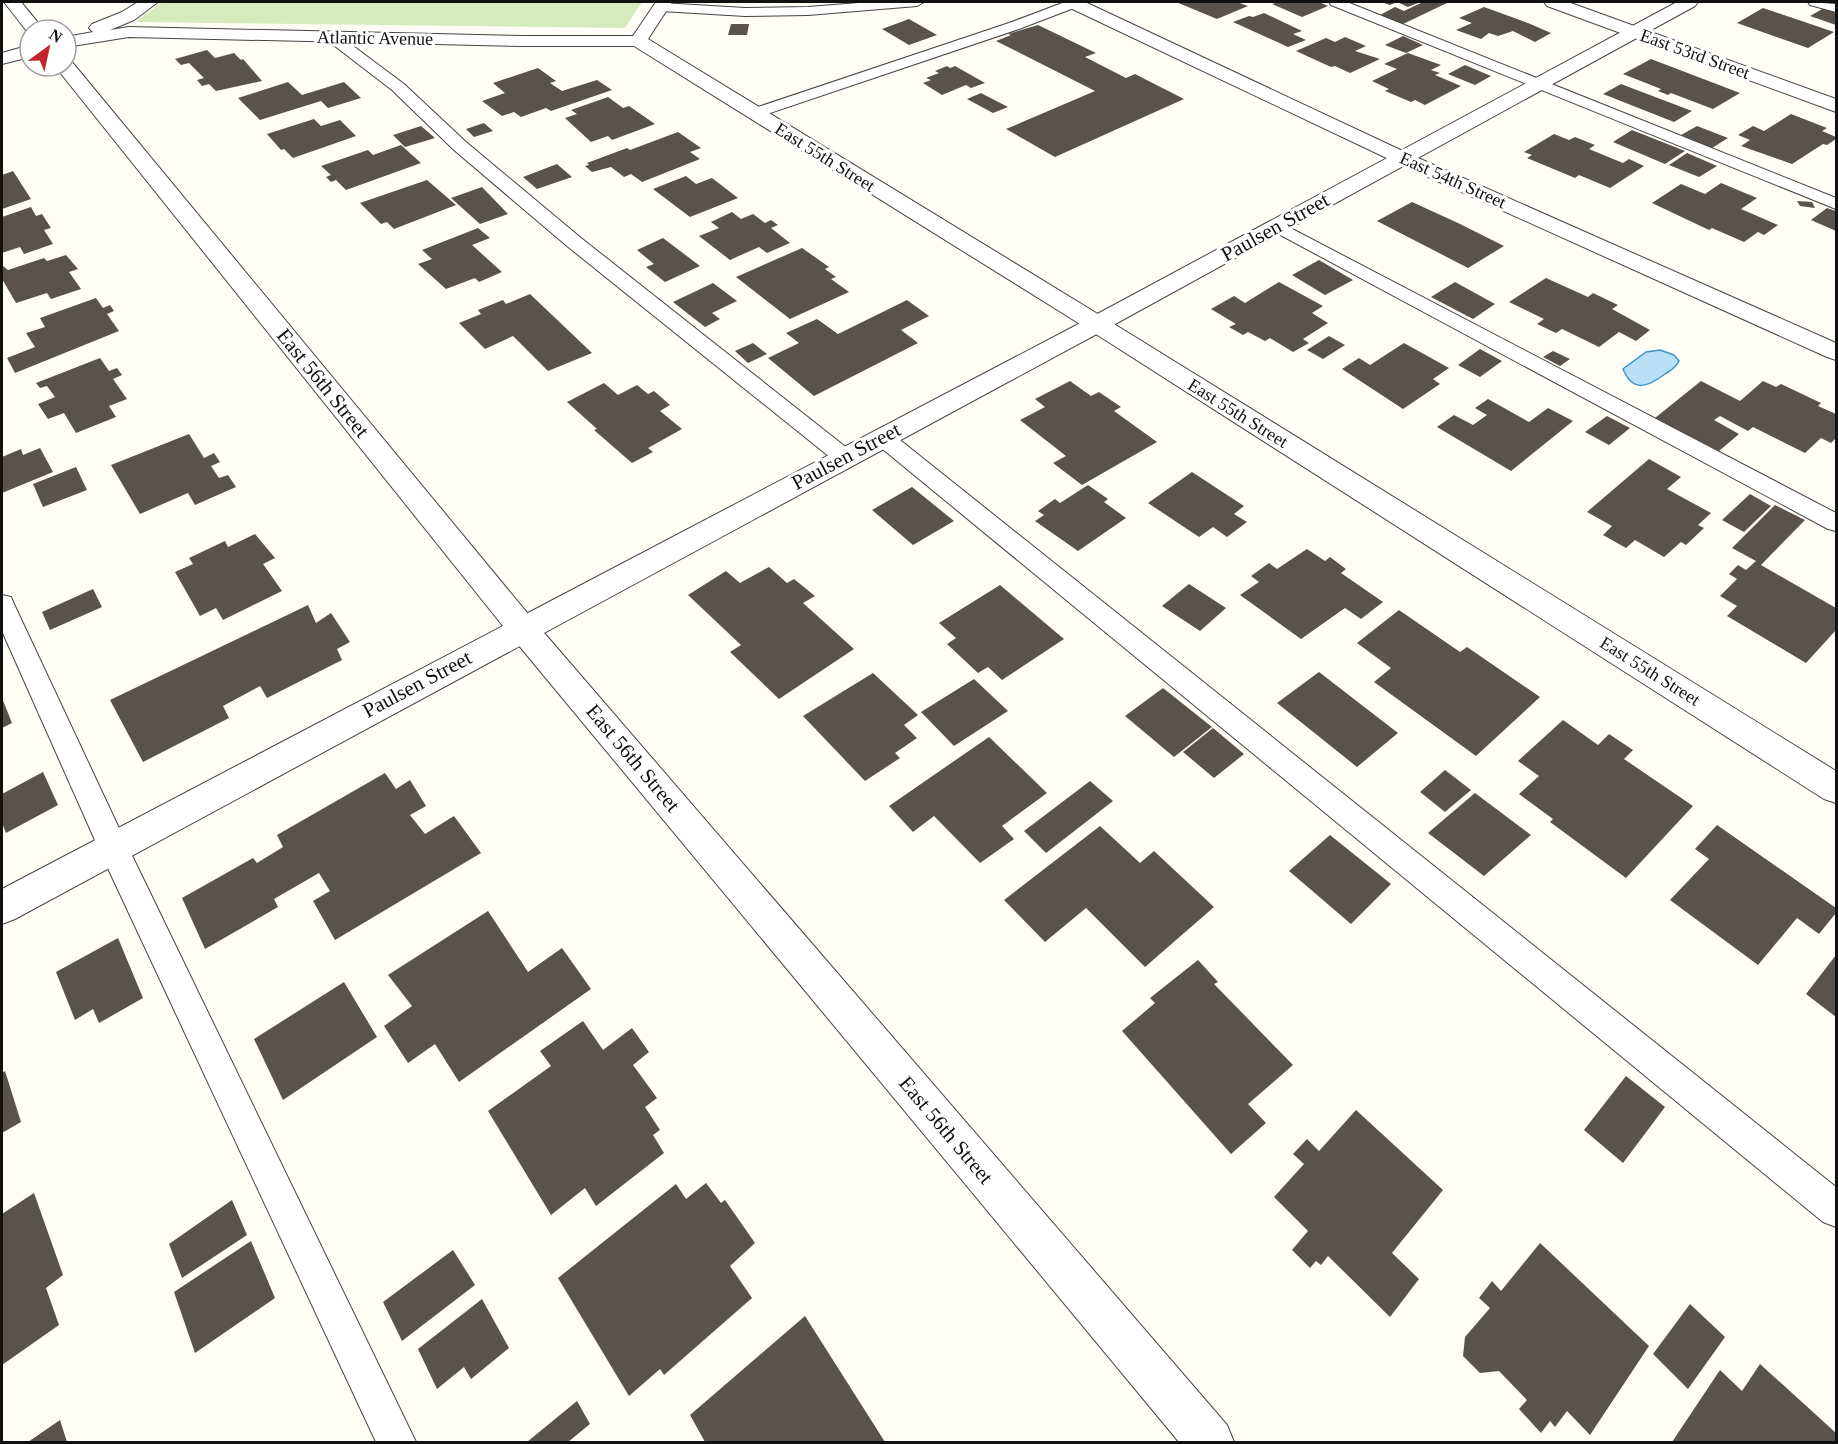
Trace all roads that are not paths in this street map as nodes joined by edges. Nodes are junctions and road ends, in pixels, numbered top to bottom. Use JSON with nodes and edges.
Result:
{"nodes":[{"id":1,"x":12,"y":2,"type":"edge"},
{"id":2,"x":149,"y":2,"type":"edge"},
{"id":3,"x":917,"y":2,"type":"edge"},
{"id":4,"x":1073,"y":2,"type":"edge"},
{"id":5,"x":1336,"y":2,"type":"edge"},
{"id":6,"x":1553,"y":2,"type":"edge"},
{"id":7,"x":1689,"y":2,"type":"edge"},
{"id":8,"x":1815,"y":2,"type":"edge"},
{"id":9,"x":662,"y":4,"type":"edge"},
{"id":10,"x":1836,"y":9,"type":"edge"},
{"id":11,"x":25,"y":18,"type":"edge"},
{"id":12,"x":1634,"y":31,"type":"junction"},
{"id":13,"x":78,"y":36,"type":"edge"},
{"id":14,"x":332,"y":37,"type":"junction"},
{"id":15,"x":78,"y":39,"type":"edge"},
{"id":16,"x":638,"y":41,"type":"junction"},
{"id":17,"x":18,"y":54,"type":"edge"},
{"id":18,"x":2,"y":59,"type":"edge"},
{"id":19,"x":75,"y":78,"type":"edge"},
{"id":20,"x":1538,"y":84,"type":"junction"},
{"id":21,"x":1836,"y":106,"type":"edge"},
{"id":22,"x":755,"y":113,"type":"junction"},
{"id":23,"x":1402,"y":158,"type":"junction"},
{"id":24,"x":1836,"y":204,"type":"edge"},
{"id":25,"x":1277,"y":226,"type":"junction"},
{"id":26,"x":1097,"y":324,"type":"junction"},
{"id":27,"x":1836,"y":352,"type":"edge"},
{"id":28,"x":882,"y":437,"type":"junction"},
{"id":29,"x":844,"y":457,"type":"junction"},
{"id":30,"x":1836,"y":523,"type":"edge"},
{"id":31,"x":2,"y":604,"type":"edge"},
{"id":32,"x":522,"y":628,"type":"junction"},
{"id":33,"x":1836,"y":789,"type":"edge"},
{"id":34,"x":113,"y":847,"type":"junction"},
{"id":35,"x":2,"y":907,"type":"edge"},
{"id":36,"x":1836,"y":1209,"type":"edge"},
{"id":37,"x":396,"y":1443,"type":"edge"},
{"id":38,"x":1210,"y":1443,"type":"edge"}],
"edges":[{"from":1,"to":11,"type":"street"},
{"from":2,"to":13,"type":"street","name":"Atlantic Avenue"},
{"from":3,"to":9,"type":"lane"},
{"from":4,"to":22,"type":"lane"},
{"from":4,"to":23,"type":"street","name":"East 54th Street"},
{"from":5,"to":20,"type":"lane"},
{"from":6,"to":12,"type":"street","name":"East 53rd Street"},
{"from":7,"to":12,"type":"street","name":"Paulsen Street"},
{"from":8,"to":10,"type":"lane"},
{"from":9,"to":16,"type":"street"},
{"from":12,"to":20,"type":"street","name":"Paulsen Street"},
{"from":12,"to":21,"type":"street","name":"East 53rd Street"},
{"from":14,"to":15,"type":"street","name":"Atlantic Avenue"},
{"from":14,"to":16,"type":"street","name":"Atlantic Avenue"},
{"from":14,"to":29,"type":"lane"},
{"from":16,"to":22,"type":"street","name":"East 55th Street"},
{"from":17,"to":18,"type":"street"},
{"from":19,"to":32,"type":"street","name":"East 56th Street"},
{"from":20,"to":23,"type":"street","name":"Paulsen Street"},
{"from":20,"to":24,"type":"lane"},
{"from":22,"to":26,"type":"street","name":"East 55th Street"},
{"from":23,"to":25,"type":"street","name":"Paulsen Street"},
{"from":23,"to":27,"type":"street","name":"East 54th Street"},
{"from":25,"to":26,"type":"street","name":"Paulsen Street"},
{"from":25,"to":30,"type":"lane"},
{"from":26,"to":28,"type":"street","name":"Paulsen Street"},
{"from":26,"to":33,"type":"street","name":"East 55th Street"},
{"from":28,"to":29,"type":"street","name":"Paulsen Street"},
{"from":28,"to":36,"type":"lane"},
{"from":29,"to":32,"type":"street","name":"Paulsen Street"},
{"from":31,"to":34,"type":"lane"},
{"from":32,"to":34,"type":"street","name":"Paulsen Street"},
{"from":32,"to":38,"type":"street","name":"East 56th Street"},
{"from":34,"to":35,"type":"street","name":"Paulsen Street"},
{"from":34,"to":37,"type":"lane"}]}
